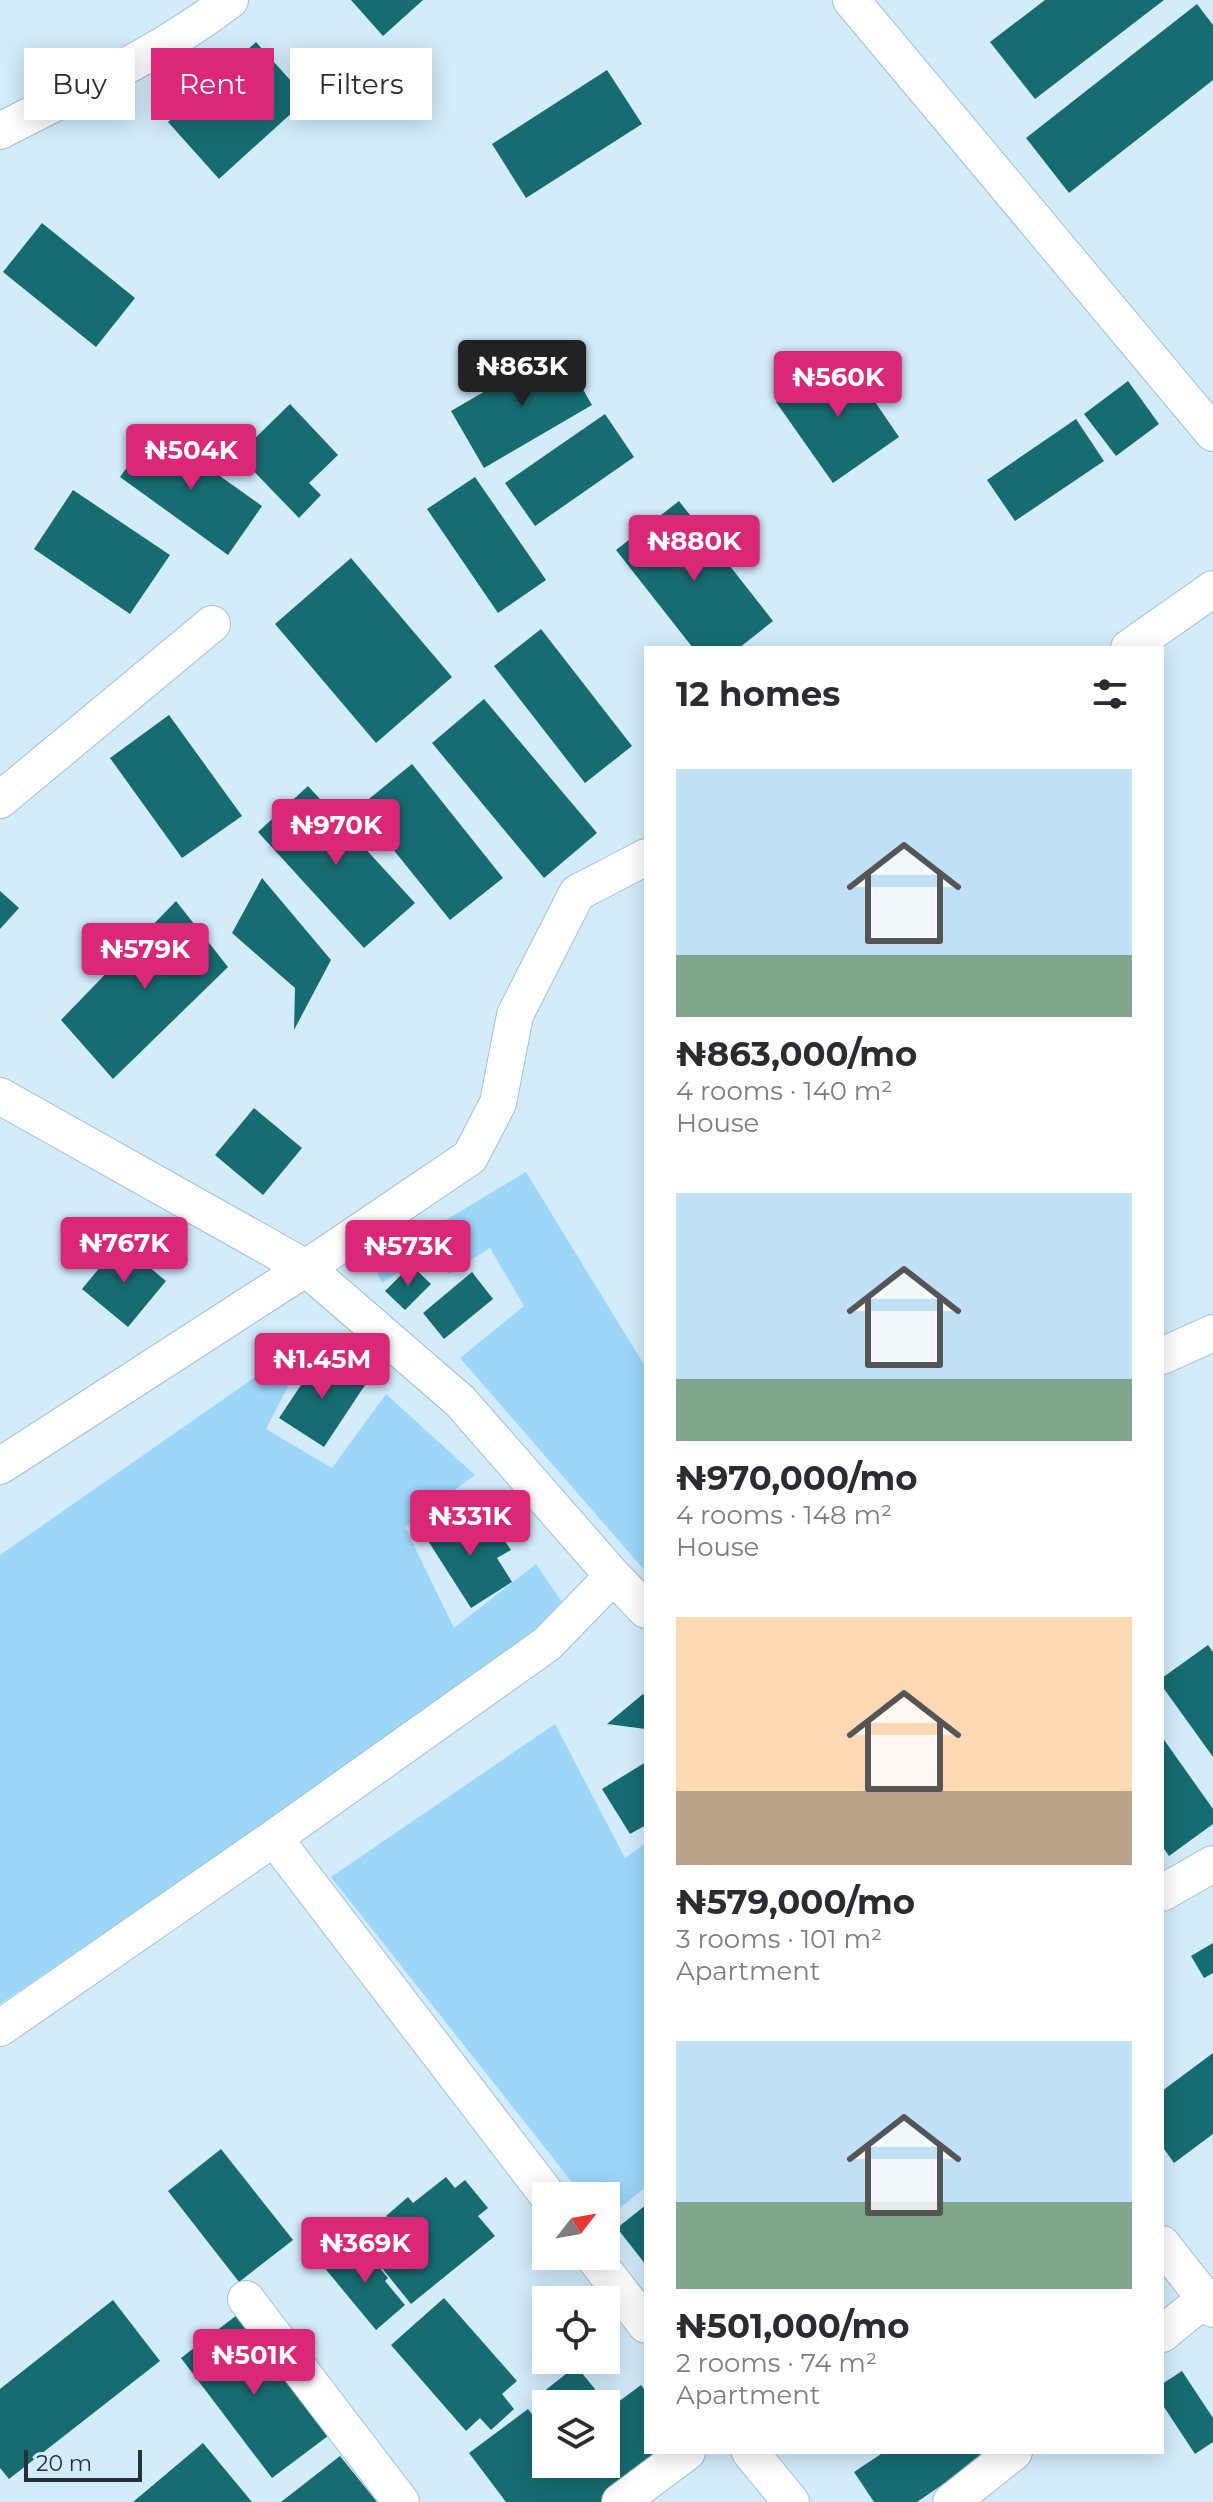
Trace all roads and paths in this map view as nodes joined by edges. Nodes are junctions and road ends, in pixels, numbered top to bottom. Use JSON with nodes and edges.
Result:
{"nodes":[{"id":1,"x":230,"y":0,"type":"edge"},
{"id":2,"x":851,"y":0,"type":"edge"},
{"id":3,"x":0,"y":131,"type":"edge"},
{"id":4,"x":1213,"y":433,"type":"edge"},
{"id":5,"x":1213,"y":589,"type":"edge"},
{"id":6,"x":212,"y":624,"type":"dead end"},
{"id":7,"x":1132,"y":646,"type":"edge"},
{"id":8,"x":0,"y":800,"type":"edge"},
{"id":9,"x":644,"y":858,"type":"edge"},
{"id":10,"x":0,"y":1096,"type":"edge"},
{"id":11,"x":306,"y":1268,"type":"junction"},
{"id":12,"x":1213,"y":1333,"type":"edge"},
{"id":13,"x":1164,"y":1355,"type":"edge"},
{"id":14,"x":0,"y":1466,"type":"edge"},
{"id":15,"x":613,"y":1576,"type":"junction"},
{"id":16,"x":644,"y":1608,"type":"edge"},
{"id":17,"x":274,"y":1838,"type":"junction"},
{"id":18,"x":1213,"y":1864,"type":"edge"},
{"id":19,"x":1164,"y":1892,"type":"edge"},
{"id":20,"x":0,"y":2028,"type":"edge"},
{"id":21,"x":537,"y":2182,"type":"edge"},
{"id":22,"x":1164,"y":2247,"type":"edge"},
{"id":23,"x":604,"y":2270,"type":"edge"},
{"id":24,"x":246,"y":2299,"type":"dead end"},
{"id":25,"x":1209,"y":2304,"type":"edge"},
{"id":26,"x":644,"y":2322,"type":"edge"},
{"id":27,"x":1164,"y":2333,"type":"edge"},
{"id":28,"x":684,"y":2454,"type":"edge"},
{"id":29,"x":752,"y":2454,"type":"edge"},
{"id":30,"x":1011,"y":2454,"type":"edge"},
{"id":31,"x":401,"y":2502,"type":"edge"},
{"id":32,"x":620,"y":2502,"type":"edge"},
{"id":33,"x":791,"y":2502,"type":"edge"},
{"id":34,"x":951,"y":2502,"type":"edge"}],
"edges":[{"from":1,"to":3,"type":"street"},
{"from":2,"to":4,"type":"street"},
{"from":5,"to":7,"type":"street"},
{"from":6,"to":8,"type":"street"},
{"from":9,"to":11,"type":"street"},
{"from":10,"to":11,"type":"street"},
{"from":11,"to":14,"type":"street"},
{"from":11,"to":15,"type":"street"},
{"from":12,"to":13,"type":"street"},
{"from":15,"to":16,"type":"street"},
{"from":15,"to":17,"type":"street"},
{"from":17,"to":20,"type":"street"},
{"from":17,"to":21,"type":"street"},
{"from":18,"to":19,"type":"street"},
{"from":22,"to":25,"type":"street"},
{"from":23,"to":26,"type":"street"},
{"from":24,"to":31,"type":"street"},
{"from":25,"to":27,"type":"street"},
{"from":28,"to":32,"type":"street"},
{"from":29,"to":33,"type":"street"},
{"from":30,"to":34,"type":"street"}]}
